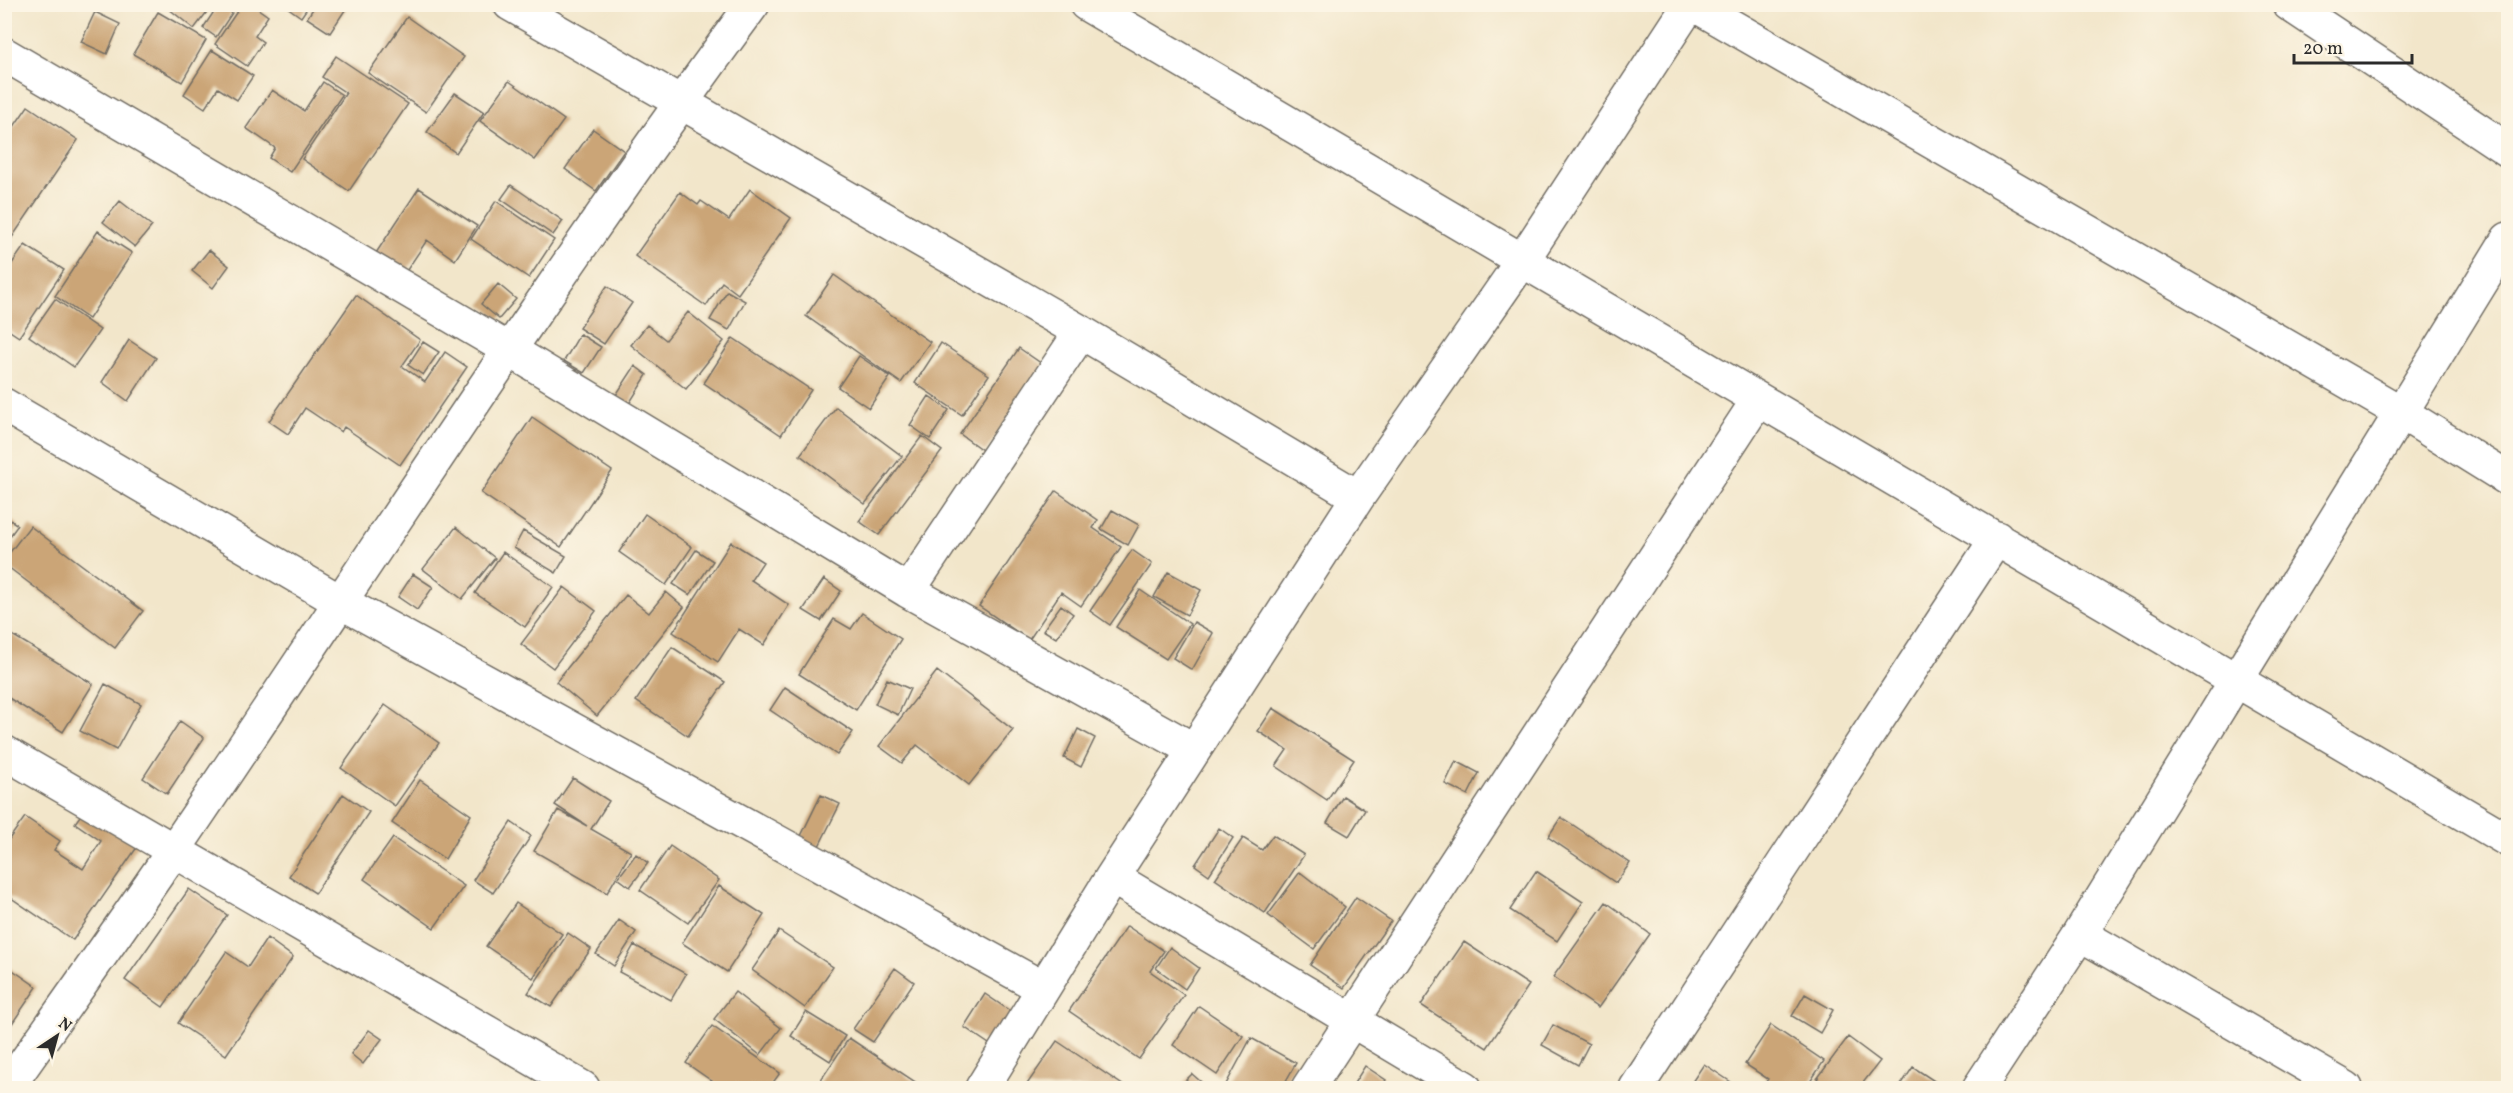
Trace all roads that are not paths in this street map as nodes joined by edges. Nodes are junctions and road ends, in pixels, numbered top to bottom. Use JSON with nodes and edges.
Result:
{"nodes":[{"id":1,"x":510,"y":4,"type":"edge"},
{"id":2,"x":753,"y":4,"type":"edge"},
{"id":3,"x":1086,"y":4,"type":"edge"},
{"id":4,"x":1692,"y":4,"type":"edge"},
{"id":5,"x":2289,"y":4,"type":"edge"},
{"id":6,"x":4,"y":54,"type":"edge"},
{"id":7,"x":680,"y":104,"type":"junction"},
{"id":8,"x":2508,"y":150,"type":"edge"},
{"id":9,"x":2508,"y":239,"type":"edge"},
{"id":10,"x":1522,"y":261,"type":"junction"},
{"id":11,"x":1081,"y":332,"type":"junction"},
{"id":12,"x":508,"y":349,"type":"junction"},
{"id":13,"x":1758,"y":400,"type":"junction"},
{"id":14,"x":4,"y":405,"type":"edge"},
{"id":15,"x":2402,"y":413,"type":"junction"},
{"id":16,"x":2508,"y":479,"type":"edge"},
{"id":17,"x":1358,"y":497,"type":"junction"},
{"id":18,"x":1997,"y":538,"type":"junction"},
{"id":19,"x":908,"y":591,"type":"junction"},
{"id":20,"x":339,"y":601,"type":"junction"},
{"id":21,"x":2236,"y":681,"type":"junction"},
{"id":22,"x":1194,"y":750,"type":"junction"},
{"id":23,"x":4,"y":752,"type":"edge"},
{"id":24,"x":2508,"y":840,"type":"edge"},
{"id":25,"x":173,"y":851,"type":"junction"},
{"id":26,"x":1112,"y":878,"type":"junction"},
{"id":27,"x":2080,"y":934,"type":"junction"},
{"id":28,"x":1043,"y":988,"type":"junction"},
{"id":29,"x":1353,"y":1021,"type":"junction"},
{"id":30,"x":7,"y":1089,"type":"edge"},
{"id":31,"x":583,"y":1089,"type":"edge"},
{"id":32,"x":982,"y":1089,"type":"edge"},
{"id":33,"x":1308,"y":1089,"type":"edge"},
{"id":34,"x":1465,"y":1089,"type":"edge"},
{"id":35,"x":1636,"y":1089,"type":"edge"},
{"id":36,"x":1979,"y":1089,"type":"edge"},
{"id":37,"x":2346,"y":1089,"type":"edge"}],
"edges":[{"from":1,"to":7,"type":"street"},
{"from":2,"to":7,"type":"street"},
{"from":3,"to":10,"type":"street"},
{"from":4,"to":10,"type":"street"},
{"from":4,"to":15,"type":"street"},
{"from":5,"to":8,"type":"street"},
{"from":6,"to":12,"type":"street"},
{"from":7,"to":11,"type":"street"},
{"from":7,"to":12,"type":"street"},
{"from":9,"to":15,"type":"street"},
{"from":10,"to":13,"type":"street"},
{"from":10,"to":17,"type":"street"},
{"from":11,"to":17,"type":"street"},
{"from":11,"to":19,"type":"street"},
{"from":12,"to":19,"type":"street"},
{"from":12,"to":20,"type":"street"},
{"from":13,"to":18,"type":"street"},
{"from":13,"to":29,"type":"street"},
{"from":14,"to":20,"type":"street"},
{"from":15,"to":16,"type":"street"},
{"from":15,"to":21,"type":"street"},
{"from":17,"to":22,"type":"street"},
{"from":18,"to":21,"type":"street"},
{"from":18,"to":35,"type":"street"},
{"from":19,"to":22,"type":"street"},
{"from":20,"to":25,"type":"street"},
{"from":20,"to":28,"type":"street"},
{"from":21,"to":24,"type":"street"},
{"from":21,"to":27,"type":"street"},
{"from":22,"to":26,"type":"street"},
{"from":23,"to":25,"type":"street"},
{"from":25,"to":30,"type":"street"},
{"from":25,"to":31,"type":"street"},
{"from":26,"to":28,"type":"street"},
{"from":26,"to":29,"type":"street"},
{"from":27,"to":36,"type":"street"},
{"from":27,"to":37,"type":"street"},
{"from":28,"to":32,"type":"street"},
{"from":29,"to":33,"type":"street"},
{"from":29,"to":34,"type":"street"}]}
